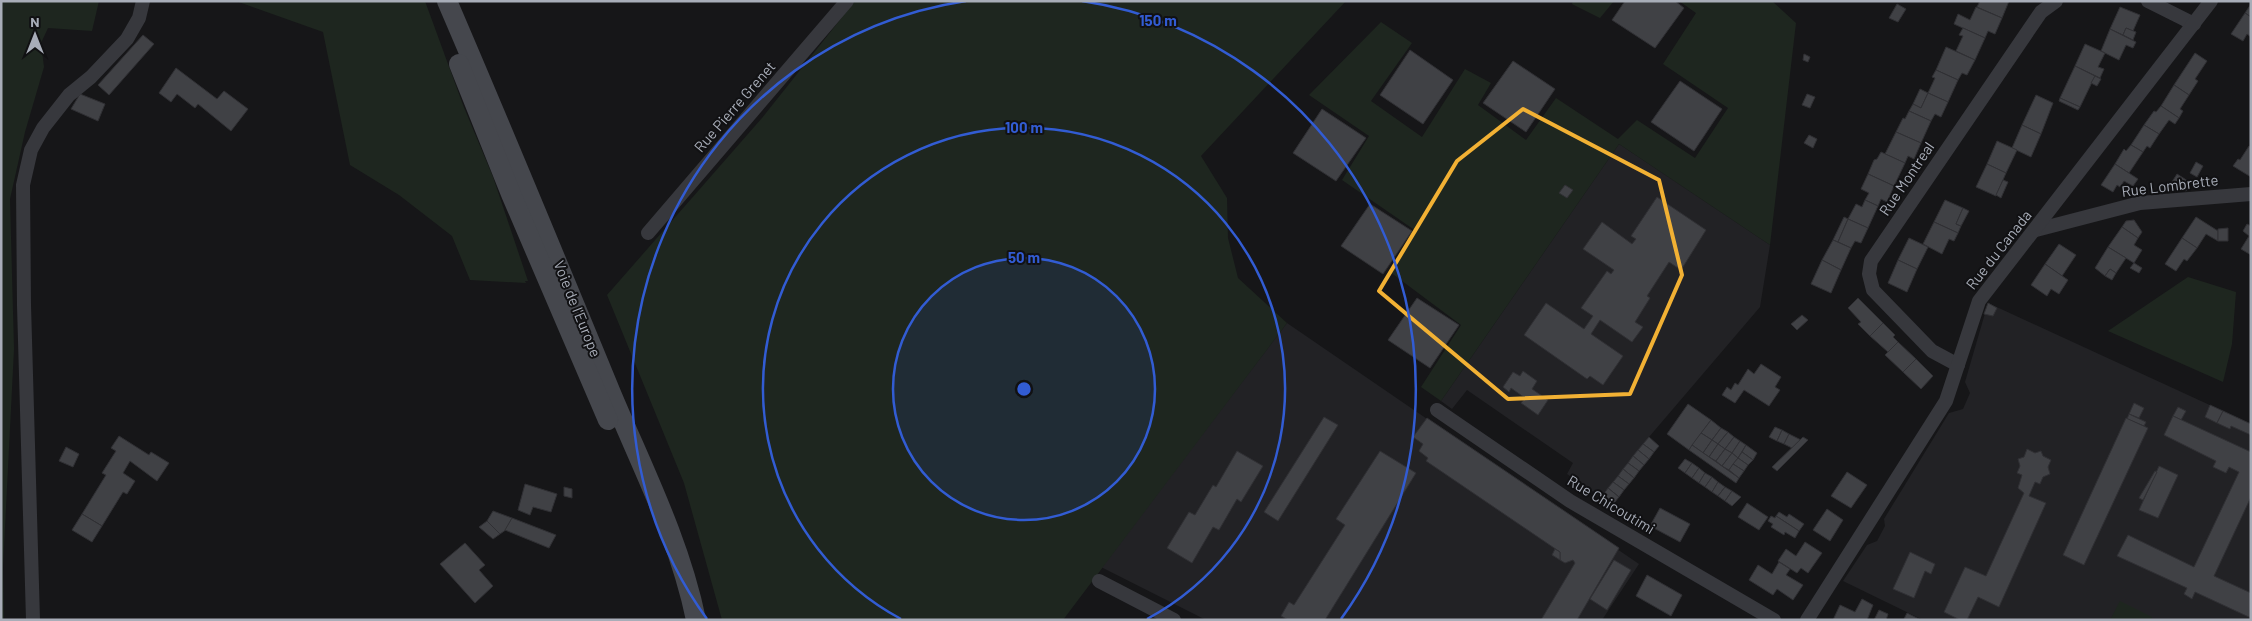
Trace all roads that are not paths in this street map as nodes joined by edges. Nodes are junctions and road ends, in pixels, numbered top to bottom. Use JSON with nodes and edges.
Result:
{"nodes":[{"id":1,"x":143,"y":1,"type":"edge"},
{"id":2,"x":435,"y":1,"type":"edge"},
{"id":3,"x":447,"y":1,"type":"edge"},
{"id":4,"x":847,"y":1,"type":"edge"},
{"id":5,"x":2056,"y":1,"type":"edge"},
{"id":6,"x":2148,"y":1,"type":"edge"},
{"id":7,"x":2211,"y":1,"type":"edge"},
{"id":8,"x":2194,"y":24,"type":"junction"},
{"id":9,"x":2251,"y":194,"type":"edge"},
{"id":10,"x":2036,"y":230,"type":"junction"},
{"id":11,"x":648,"y":233,"type":"dead end"},
{"id":12,"x":1958,"y":364,"type":"junction"},
{"id":13,"x":1436,"y":410,"type":"dead end"},
{"id":14,"x":1099,"y":581,"type":"dead end"},
{"id":15,"x":33,"y":620,"type":"edge"},
{"id":16,"x":683,"y":620,"type":"edge"},
{"id":17,"x":696,"y":620,"type":"edge"},
{"id":18,"x":1174,"y":620,"type":"edge"},
{"id":19,"x":1774,"y":620,"type":"edge"},
{"id":20,"x":1807,"y":620,"type":"edge"}],
"edges":[{"from":1,"to":15,"type":"street"},
{"from":2,"to":16,"type":"main road","name":"Voie de l'Europe"},
{"from":3,"to":17,"type":"main road","name":"Voie de l'Europe"},
{"from":4,"to":11,"type":"street","name":"Rue Pierre Grenet"},
{"from":5,"to":12,"type":"street","name":"Rue Montreal"},
{"from":6,"to":8,"type":"street"},
{"from":7,"to":8,"type":"street","name":"Rue du Canada"},
{"from":8,"to":10,"type":"street","name":"Rue du Canada"},
{"from":9,"to":10,"type":"street","name":"Rue Lombrette"},
{"from":10,"to":12,"type":"street","name":"Rue du Canada"},
{"from":12,"to":20,"type":"street","name":"Rue du Canada"},
{"from":13,"to":19,"type":"street","name":"Rue Chicoutimi"},
{"from":14,"to":18,"type":"street"}]}
